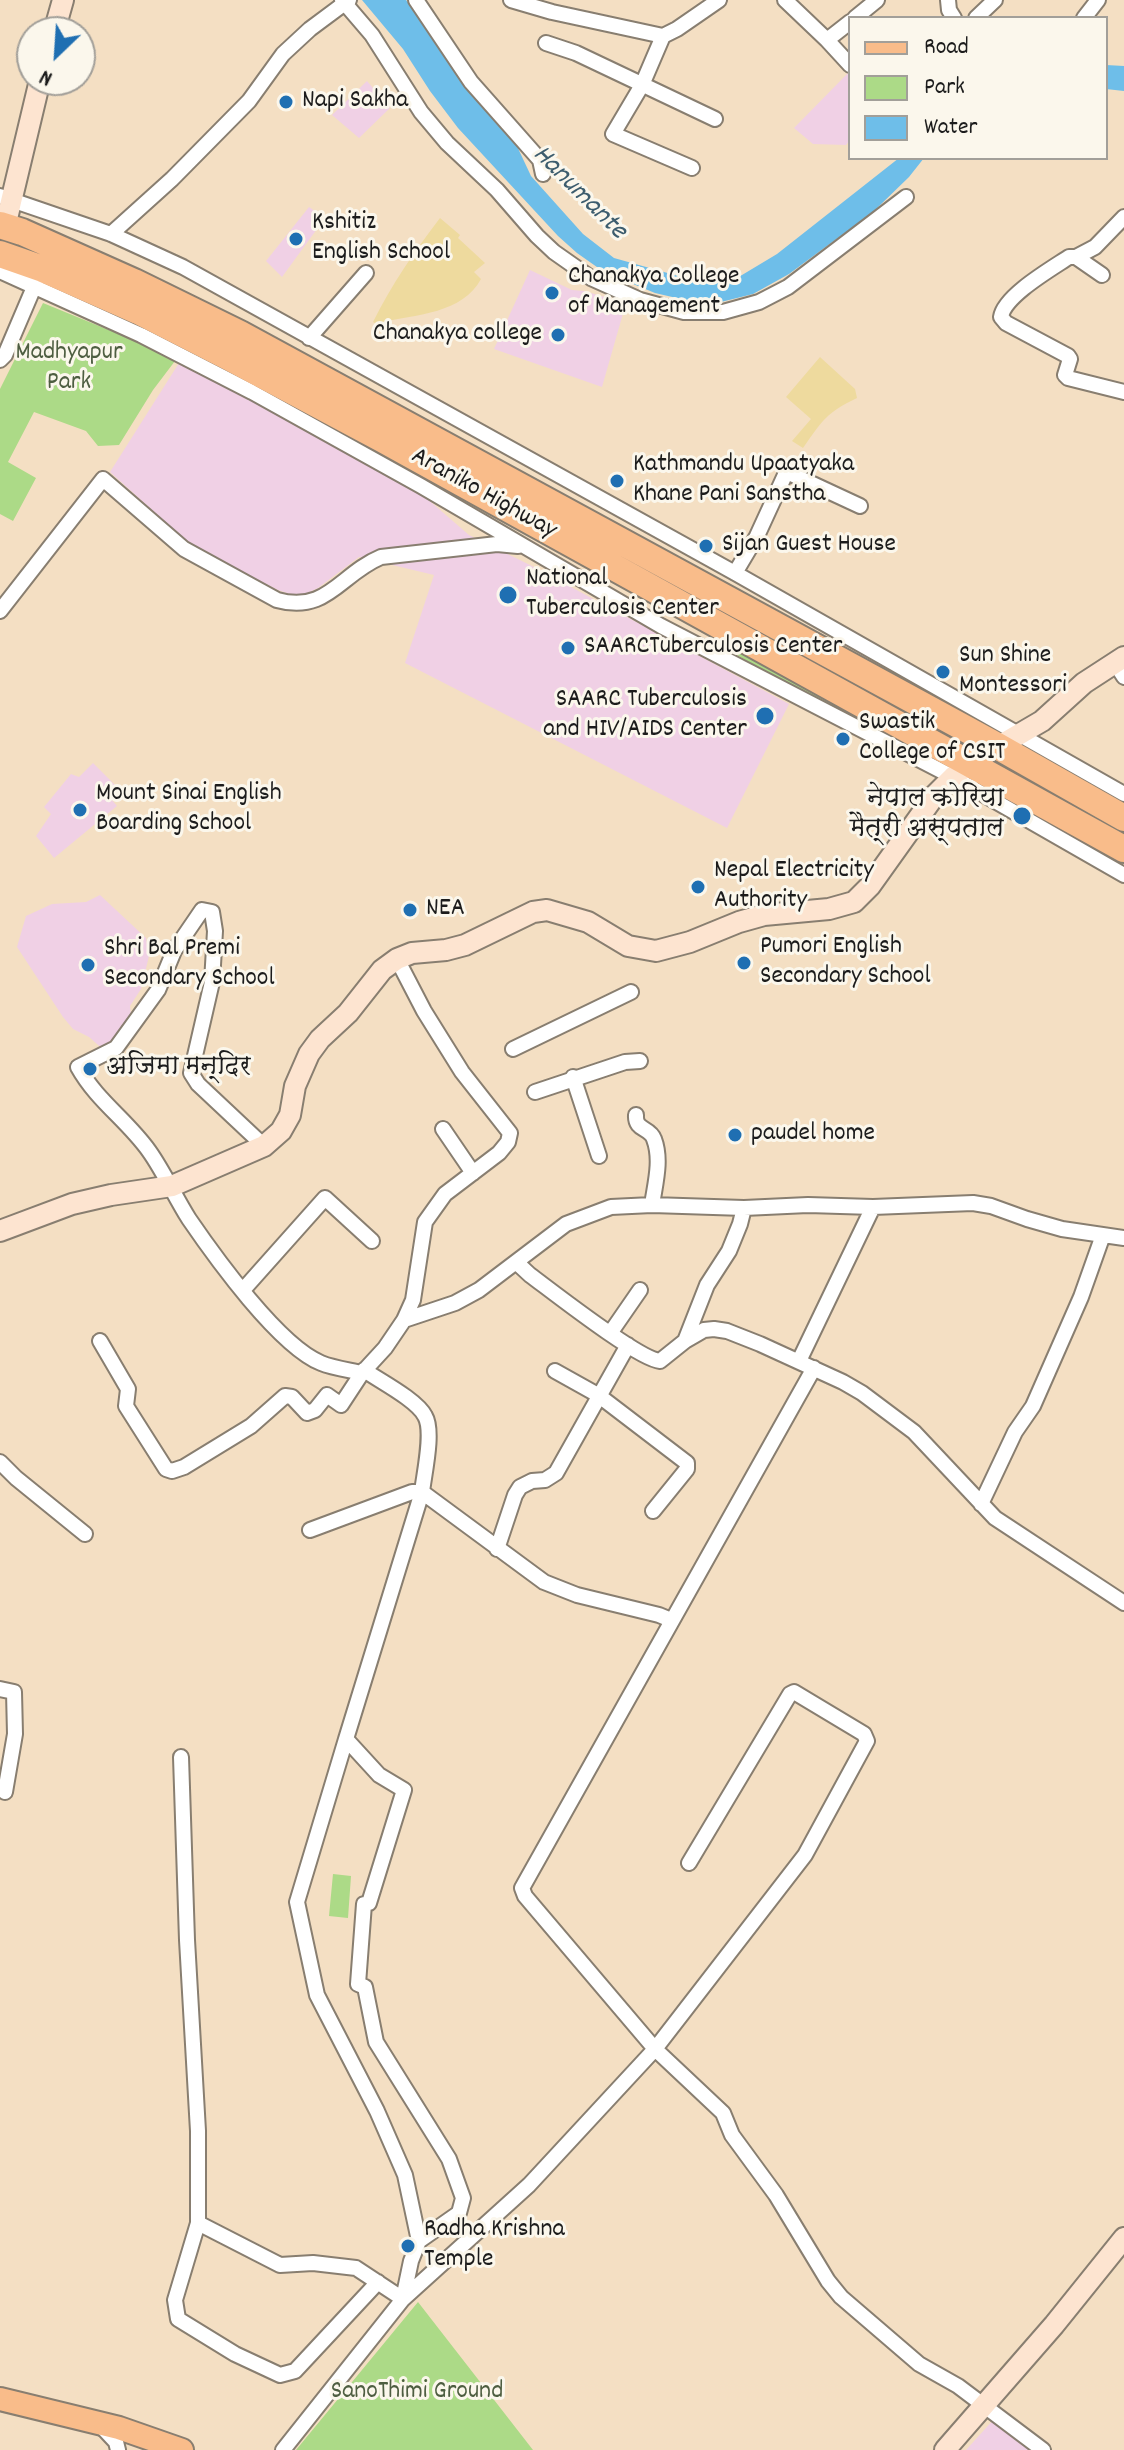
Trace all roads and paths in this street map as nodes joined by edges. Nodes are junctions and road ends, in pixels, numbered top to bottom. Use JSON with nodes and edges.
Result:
{"nodes":[{"id":1,"x":416,"y":0,"type":"edge"},
{"id":2,"x":511,"y":0,"type":"edge"},
{"id":3,"x":719,"y":0,"type":"edge"},
{"id":4,"x":785,"y":0,"type":"edge"},
{"id":5,"x":877,"y":0,"type":"edge"},
{"id":6,"x":995,"y":0,"type":"edge"},
{"id":7,"x":1098,"y":0,"type":"edge"},
{"id":8,"x":345,"y":1,"type":"edge"},
{"id":9,"x":857,"y":16,"type":"edge"},
{"id":10,"x":978,"y":16,"type":"edge"},
{"id":11,"x":1086,"y":16,"type":"edge"},
{"id":12,"x":848,"y":23,"type":"edge"},
{"id":13,"x":663,"y":36,"type":"junction"},
{"id":14,"x":827,"y":40,"type":"junction"},
{"id":15,"x":546,"y":43,"type":"dead end"},
{"id":16,"x":848,"y":63,"type":"edge"},
{"id":17,"x":642,"y":85,"type":"junction"},
{"id":18,"x":35,"y":96,"type":"edge"},
{"id":19,"x":715,"y":119,"type":"dead end"},
{"id":20,"x":692,"y":168,"type":"dead end"},
{"id":21,"x":543,"y":174,"type":"dead end"},
{"id":22,"x":906,"y":197,"type":"dead end"},
{"id":23,"x":6,"y":198,"type":"edge"},
{"id":24,"x":1124,"y":217,"type":"edge"},
{"id":25,"x":2,"y":232,"type":"edge"},
{"id":26,"x":111,"y":234,"type":"junction"},
{"id":27,"x":0,"y":254,"type":"edge"},
{"id":28,"x":1076,"y":257,"type":"junction"},
{"id":29,"x":0,"y":271,"type":"edge"},
{"id":30,"x":366,"y":273,"type":"dead end"},
{"id":31,"x":1102,"y":275,"type":"dead end"},
{"id":32,"x":38,"y":278,"type":"junction"},
{"id":33,"x":309,"y":338,"type":"junction"},
{"id":34,"x":0,"y":360,"type":"edge"},
{"id":35,"x":1124,"y":392,"type":"edge"},
{"id":36,"x":860,"y":506,"type":"dead end"},
{"id":37,"x":523,"y":546,"type":"junction"},
{"id":38,"x":735,"y":573,"type":"junction"},
{"id":39,"x":0,"y":611,"type":"edge"},
{"id":40,"x":1121,"y":666,"type":"edge"},
{"id":41,"x":1009,"y":741,"type":"junction"},
{"id":42,"x":961,"y":770,"type":"junction"},
{"id":43,"x":1124,"y":794,"type":"edge"},
{"id":44,"x":1124,"y":818,"type":"edge"},
{"id":45,"x":1124,"y":849,"type":"edge"},
{"id":46,"x":1124,"y":875,"type":"edge"},
{"id":47,"x":397,"y":959,"type":"junction"},
{"id":48,"x":631,"y":992,"type":"dead end"},
{"id":49,"x":513,"y":1049,"type":"dead end"},
{"id":50,"x":640,"y":1061,"type":"dead end"},
{"id":51,"x":573,"y":1077,"type":"junction"},
{"id":52,"x":535,"y":1092,"type":"dead end"},
{"id":53,"x":636,"y":1115,"type":"dead end"},
{"id":54,"x":443,"y":1129,"type":"dead end"},
{"id":55,"x":264,"y":1146,"type":"junction"},
{"id":56,"x":599,"y":1156,"type":"dead end"},
{"id":57,"x":473,"y":1173,"type":"junction"},
{"id":58,"x":172,"y":1186,"type":"junction"},
{"id":59,"x":652,"y":1205,"type":"junction"},
{"id":60,"x":873,"y":1207,"type":"junction"},
{"id":61,"x":744,"y":1208,"type":"junction"},
{"id":62,"x":0,"y":1231,"type":"edge"},
{"id":63,"x":1103,"y":1235,"type":"junction"},
{"id":64,"x":1124,"y":1238,"type":"edge"},
{"id":65,"x":372,"y":1241,"type":"dead end"},
{"id":66,"x":516,"y":1262,"type":"junction"},
{"id":67,"x":243,"y":1290,"type":"junction"},
{"id":68,"x":640,"y":1290,"type":"dead end"},
{"id":69,"x":404,"y":1320,"type":"junction"},
{"id":70,"x":611,"y":1332,"type":"junction"},
{"id":71,"x":100,"y":1341,"type":"dead end"},
{"id":72,"x":685,"y":1341,"type":"junction"},
{"id":73,"x":628,"y":1345,"type":"junction"},
{"id":74,"x":799,"y":1361,"type":"junction"},
{"id":75,"x":814,"y":1368,"type":"junction"},
{"id":76,"x":555,"y":1371,"type":"dead end"},
{"id":77,"x":363,"y":1372,"type":"junction"},
{"id":78,"x":598,"y":1395,"type":"junction"},
{"id":79,"x":0,"y":1462,"type":"edge"},
{"id":80,"x":422,"y":1492,"type":"junction"},
{"id":81,"x":981,"y":1504,"type":"junction"},
{"id":82,"x":653,"y":1511,"type":"dead end"},
{"id":83,"x":310,"y":1530,"type":"dead end"},
{"id":84,"x":85,"y":1534,"type":"dead end"},
{"id":85,"x":497,"y":1549,"type":"junction"},
{"id":86,"x":1124,"y":1603,"type":"edge"},
{"id":87,"x":671,"y":1620,"type":"junction"},
{"id":88,"x":0,"y":1689,"type":"edge"},
{"id":89,"x":346,"y":1739,"type":"junction"},
{"id":90,"x":181,"y":1757,"type":"dead end"},
{"id":91,"x":5,"y":1792,"type":"dead end"},
{"id":92,"x":689,"y":1863,"type":"dead end"},
{"id":93,"x":655,"y":2049,"type":"junction"},
{"id":94,"x":198,"y":2223,"type":"junction"},
{"id":95,"x":1124,"y":2238,"type":"edge"},
{"id":96,"x":419,"y":2241,"type":"junction"},
{"id":97,"x":378,"y":2282,"type":"junction"},
{"id":98,"x":403,"y":2299,"type":"junction"},
{"id":99,"x":0,"y":2399,"type":"edge"},
{"id":100,"x":984,"y":2407,"type":"junction"},
{"id":101,"x":97,"y":2422,"type":"junction"},
{"id":102,"x":149,"y":2437,"type":"junction"},
{"id":103,"x":118,"y":2450,"type":"edge"},
{"id":104,"x":124,"y":2450,"type":"edge"},
{"id":105,"x":182,"y":2450,"type":"edge"},
{"id":106,"x":283,"y":2450,"type":"edge"},
{"id":107,"x":945,"y":2450,"type":"edge"},
{"id":108,"x":1043,"y":2450,"type":"edge"}],
"edges":[{"from":1,"to":21,"type":"street"},
{"from":2,"to":13,"type":"street"},
{"from":3,"to":13,"type":"street"},
{"from":4,"to":14,"type":"street"},
{"from":5,"to":9,"type":"street"},
{"from":6,"to":10,"type":"street"},
{"from":7,"to":11,"type":"street"},
{"from":8,"to":22,"type":"street"},
{"from":8,"to":26,"type":"street"},
{"from":12,"to":14,"type":"street"},
{"from":13,"to":17,"type":"street"},
{"from":14,"to":16,"type":"street"},
{"from":15,"to":17,"type":"street"},
{"from":17,"to":19,"type":"street"},
{"from":17,"to":20,"type":"street"},
{"from":18,"to":23,"type":"main road"},
{"from":23,"to":25,"type":"main road"},
{"from":23,"to":26,"type":"street"},
{"from":24,"to":28,"type":"street"},
{"from":25,"to":41,"type":"highway","name":"Araniko Highway"},
{"from":26,"to":33,"type":"street"},
{"from":27,"to":32,"type":"highway","name":"Araniko Highway"},
{"from":28,"to":31,"type":"street"},
{"from":28,"to":35,"type":"street"},
{"from":29,"to":32,"type":"street"},
{"from":30,"to":33,"type":"street"},
{"from":32,"to":34,"type":"street"},
{"from":32,"to":37,"type":"street"},
{"from":32,"to":42,"type":"highway","name":"Araniko Highway"},
{"from":33,"to":38,"type":"street"},
{"from":36,"to":38,"type":"street"},
{"from":37,"to":39,"type":"street"},
{"from":37,"to":42,"type":"street"},
{"from":38,"to":41,"type":"street"},
{"from":40,"to":41,"type":"main road"},
{"from":41,"to":42,"type":"main road"},
{"from":41,"to":43,"type":"street"},
{"from":41,"to":44,"type":"highway","name":"Araniko Highway"},
{"from":42,"to":45,"type":"highway","name":"Araniko Highway"},
{"from":42,"to":46,"type":"street"},
{"from":42,"to":47,"type":"main road"},
{"from":47,"to":55,"type":"main road"},
{"from":47,"to":57,"type":"street"},
{"from":48,"to":49,"type":"street"},
{"from":50,"to":51,"type":"street"},
{"from":51,"to":52,"type":"street"},
{"from":51,"to":56,"type":"street"},
{"from":53,"to":59,"type":"street"},
{"from":54,"to":57,"type":"street"},
{"from":55,"to":58,"type":"main road"},
{"from":55,"to":58,"type":"street"},
{"from":57,"to":69,"type":"street"},
{"from":58,"to":62,"type":"main road"},
{"from":58,"to":67,"type":"street"},
{"from":59,"to":61,"type":"street"},
{"from":59,"to":66,"type":"street"},
{"from":60,"to":61,"type":"street"},
{"from":60,"to":63,"type":"street"},
{"from":60,"to":74,"type":"street"},
{"from":61,"to":72,"type":"street"},
{"from":63,"to":64,"type":"street"},
{"from":63,"to":81,"type":"street"},
{"from":65,"to":67,"type":"street"},
{"from":66,"to":69,"type":"street"},
{"from":66,"to":70,"type":"street"},
{"from":67,"to":77,"type":"street"},
{"from":68,"to":70,"type":"street"},
{"from":69,"to":77,"type":"street"},
{"from":70,"to":73,"type":"street"},
{"from":71,"to":77,"type":"street"},
{"from":72,"to":73,"type":"street"},
{"from":72,"to":74,"type":"street"},
{"from":73,"to":78,"type":"street"},
{"from":74,"to":75,"type":"street"},
{"from":75,"to":81,"type":"street"},
{"from":75,"to":87,"type":"street"},
{"from":76,"to":78,"type":"street"},
{"from":77,"to":80,"type":"street"},
{"from":78,"to":82,"type":"street"},
{"from":78,"to":85,"type":"street"},
{"from":79,"to":84,"type":"street"},
{"from":80,"to":83,"type":"street"},
{"from":80,"to":85,"type":"street"},
{"from":80,"to":89,"type":"street"},
{"from":81,"to":86,"type":"street"},
{"from":85,"to":87,"type":"street"},
{"from":87,"to":93,"type":"street"},
{"from":88,"to":91,"type":"street"},
{"from":89,"to":96,"type":"street"},
{"from":89,"to":96,"type":"street"},
{"from":90,"to":94,"type":"street"},
{"from":92,"to":93,"type":"street"},
{"from":93,"to":98,"type":"street"},
{"from":93,"to":100,"type":"street"},
{"from":94,"to":97,"type":"street"},
{"from":94,"to":97,"type":"street"},
{"from":95,"to":100,"type":"main road"},
{"from":96,"to":98,"type":"street"},
{"from":97,"to":98,"type":"street"},
{"from":98,"to":106,"type":"street"},
{"from":99,"to":101,"type":"main road"},
{"from":100,"to":107,"type":"main road"},
{"from":100,"to":108,"type":"street"},
{"from":101,"to":102,"type":"main road"},
{"from":101,"to":103,"type":"street"},
{"from":102,"to":104,"type":"street"},
{"from":102,"to":105,"type":"main road"}]}
